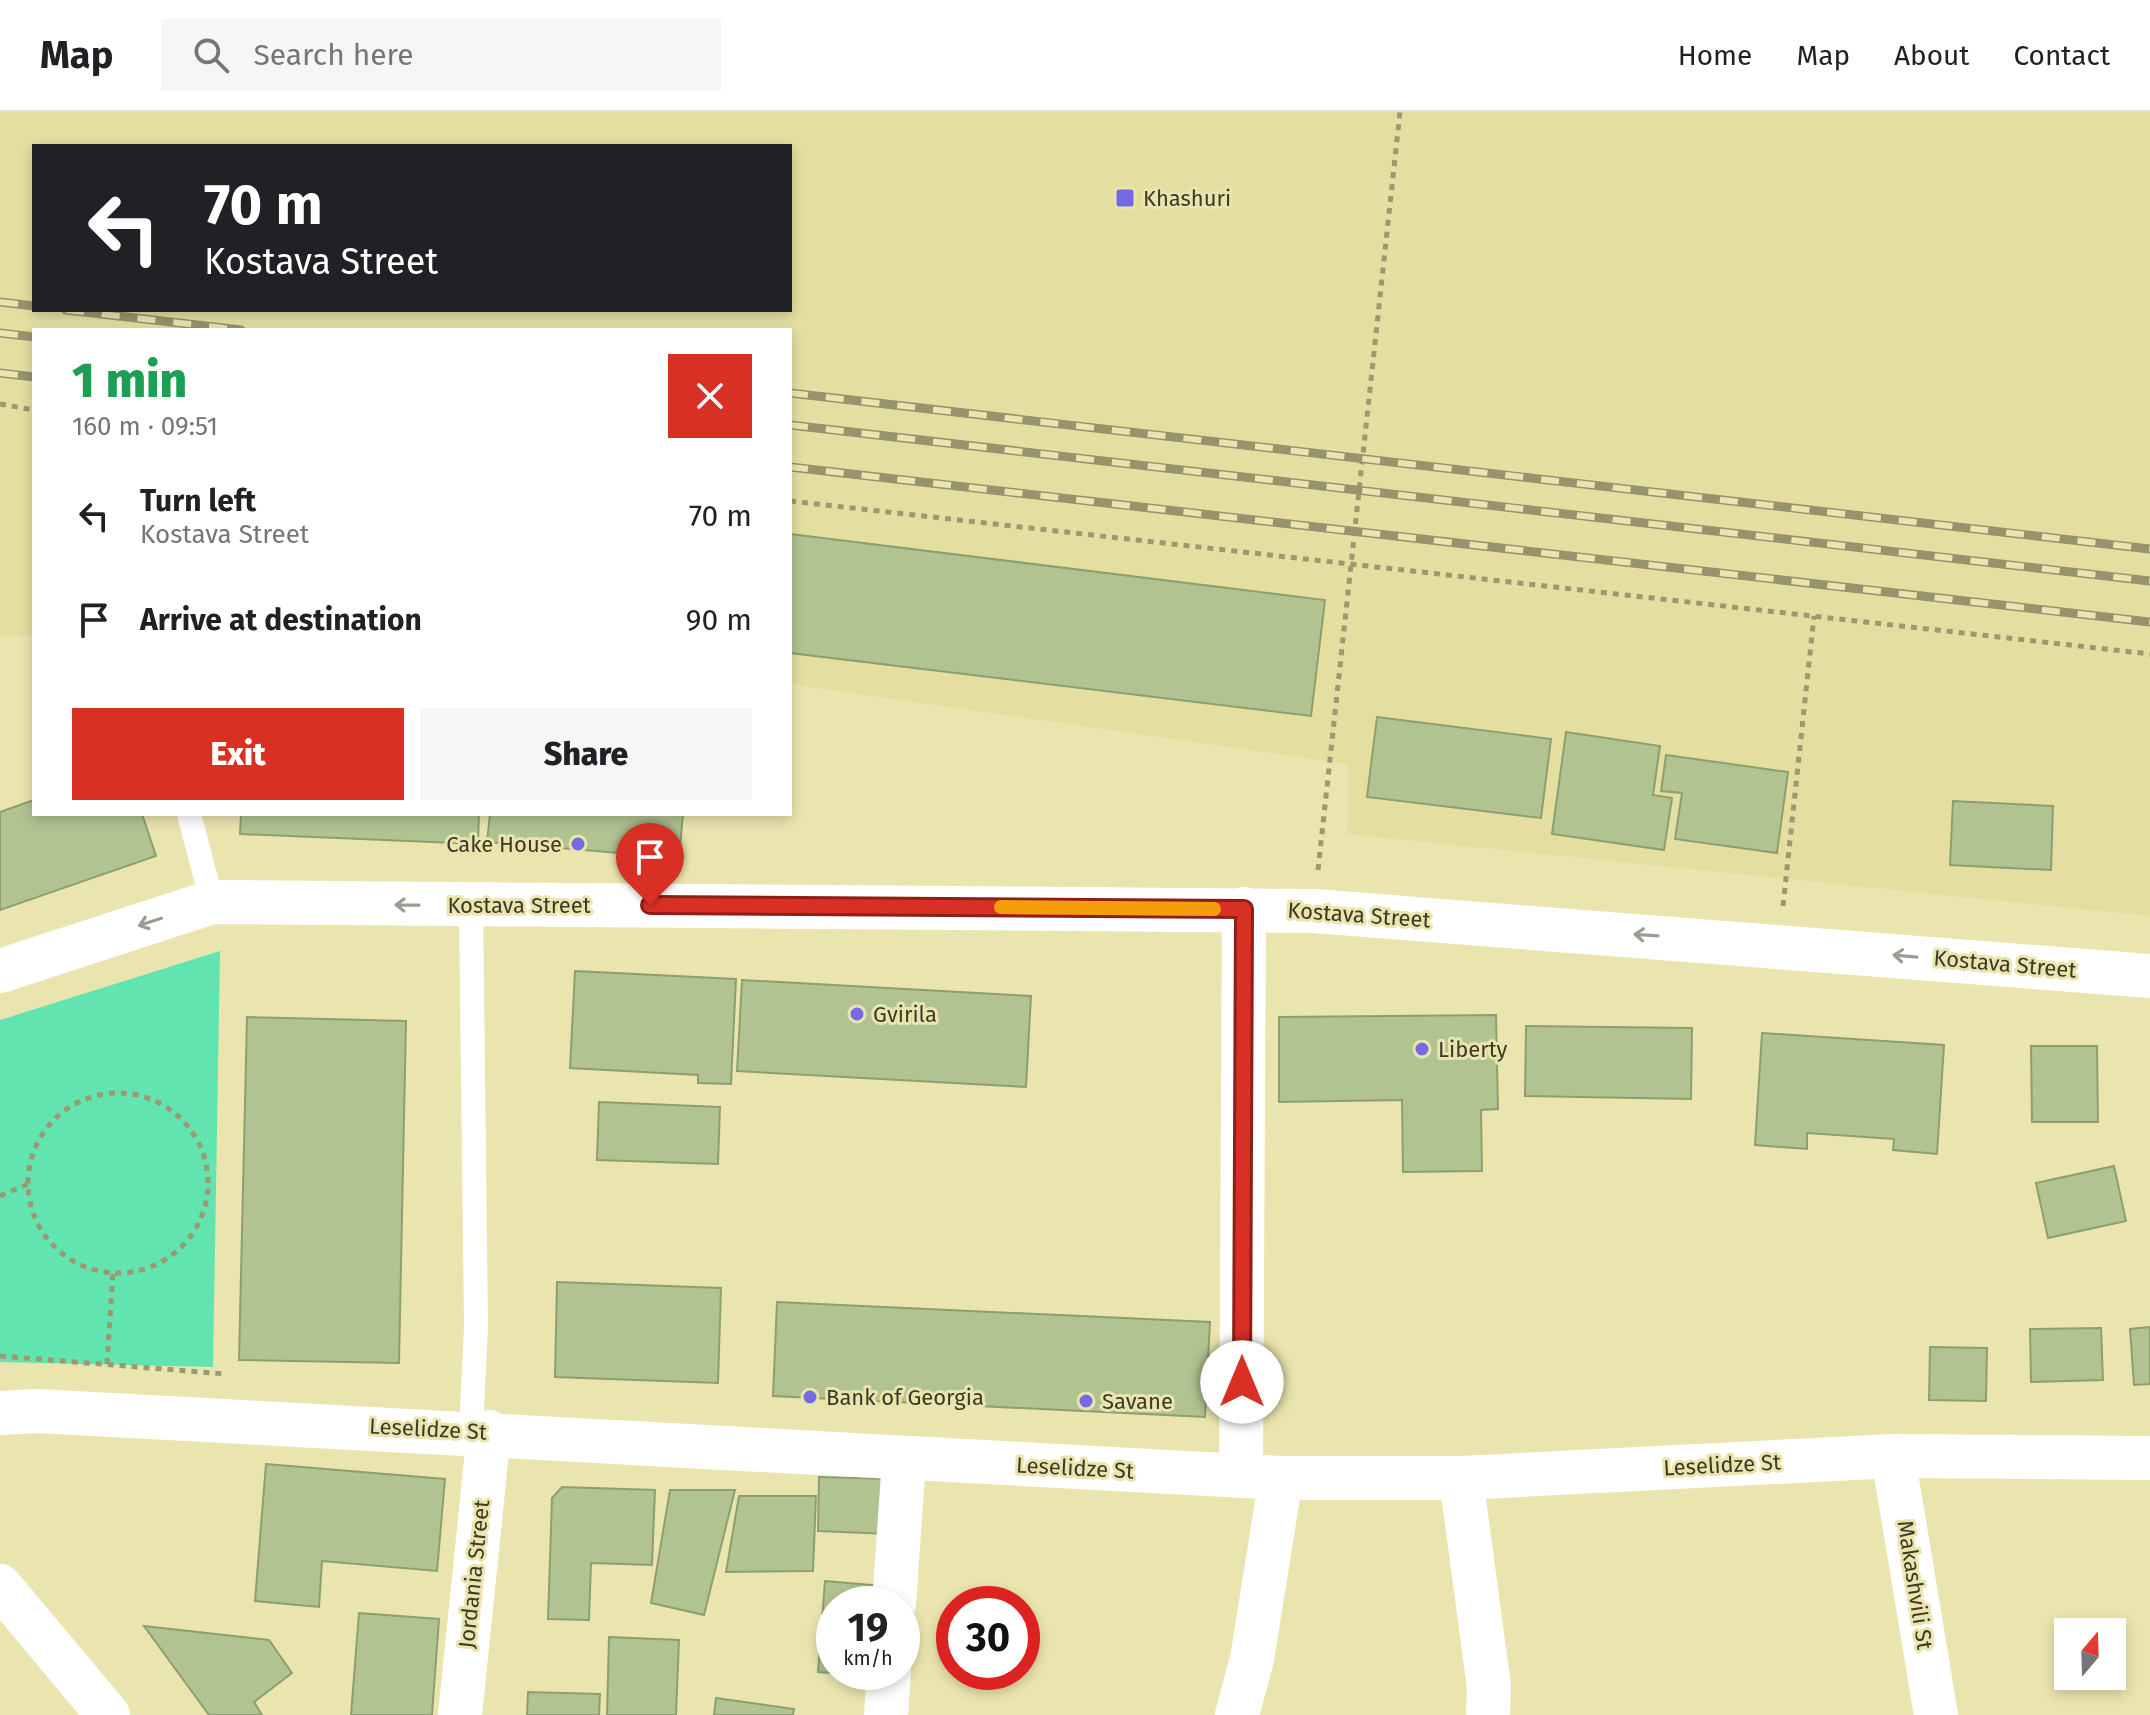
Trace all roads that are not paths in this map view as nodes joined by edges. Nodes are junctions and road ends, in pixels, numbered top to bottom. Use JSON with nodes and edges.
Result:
{"nodes":[{"id":1,"x":190,"y":816,"type":"edge"},
{"id":2,"x":212,"y":902,"type":"junction"},
{"id":3,"x":471,"y":907,"type":"junction"},
{"id":4,"x":1244,"y":909,"type":"junction"},
{"id":5,"x":0,"y":971,"type":"edge"},
{"id":6,"x":2150,"y":976,"type":"edge"},
{"id":7,"x":0,"y":1413,"type":"edge"},
{"id":8,"x":480,"y":1432,"type":"junction"},
{"id":9,"x":1893,"y":1456,"type":"junction"},
{"id":10,"x":2150,"y":1458,"type":"edge"},
{"id":11,"x":904,"y":1459,"type":"junction"},
{"id":12,"x":1261,"y":1477,"type":"junction"},
{"id":13,"x":1461,"y":1478,"type":"junction"},
{"id":14,"x":0,"y":1586,"type":"edge"},
{"id":15,"x":895,"y":1586,"type":"edge"},
{"id":16,"x":888,"y":1690,"type":"edge"},
{"id":17,"x":108,"y":1715,"type":"edge"},
{"id":18,"x":460,"y":1715,"type":"edge"},
{"id":19,"x":886,"y":1715,"type":"edge"},
{"id":20,"x":1237,"y":1715,"type":"edge"},
{"id":21,"x":1488,"y":1715,"type":"edge"},
{"id":22,"x":1936,"y":1715,"type":"edge"}],
"edges":[{"from":1,"to":2,"type":"lane"},
{"from":3,"to":2,"type":"street","name":"Kostava Street","one_way":true},
{"from":2,"to":5,"type":"street","name":"Kostava Street","one_way":true},
{"from":3,"to":4,"type":"street","name":"Kostava Street"},
{"from":3,"to":8,"type":"lane"},
{"from":6,"to":4,"type":"street","name":"Kostava Street","one_way":true},
{"from":4,"to":12,"type":"street"},
{"from":7,"to":8,"type":"street","name":"Leselidze St"},
{"from":8,"to":11,"type":"street","name":"Leselidze St"},
{"from":8,"to":18,"type":"street","name":"Jordania Street"},
{"from":9,"to":10,"type":"street","name":"Leselidze St"},
{"from":9,"to":13,"type":"street","name":"Leselidze St"},
{"from":9,"to":22,"type":"street","name":"Makashvili St"},
{"from":11,"to":12,"type":"street","name":"Leselidze St"},
{"from":11,"to":15,"type":"street"},
{"from":12,"to":13,"type":"street","name":"Leselidze St"},
{"from":12,"to":20,"type":"street"},
{"from":13,"to":21,"type":"street"},
{"from":14,"to":17,"type":"street"},
{"from":16,"to":19,"type":"street"}]}
